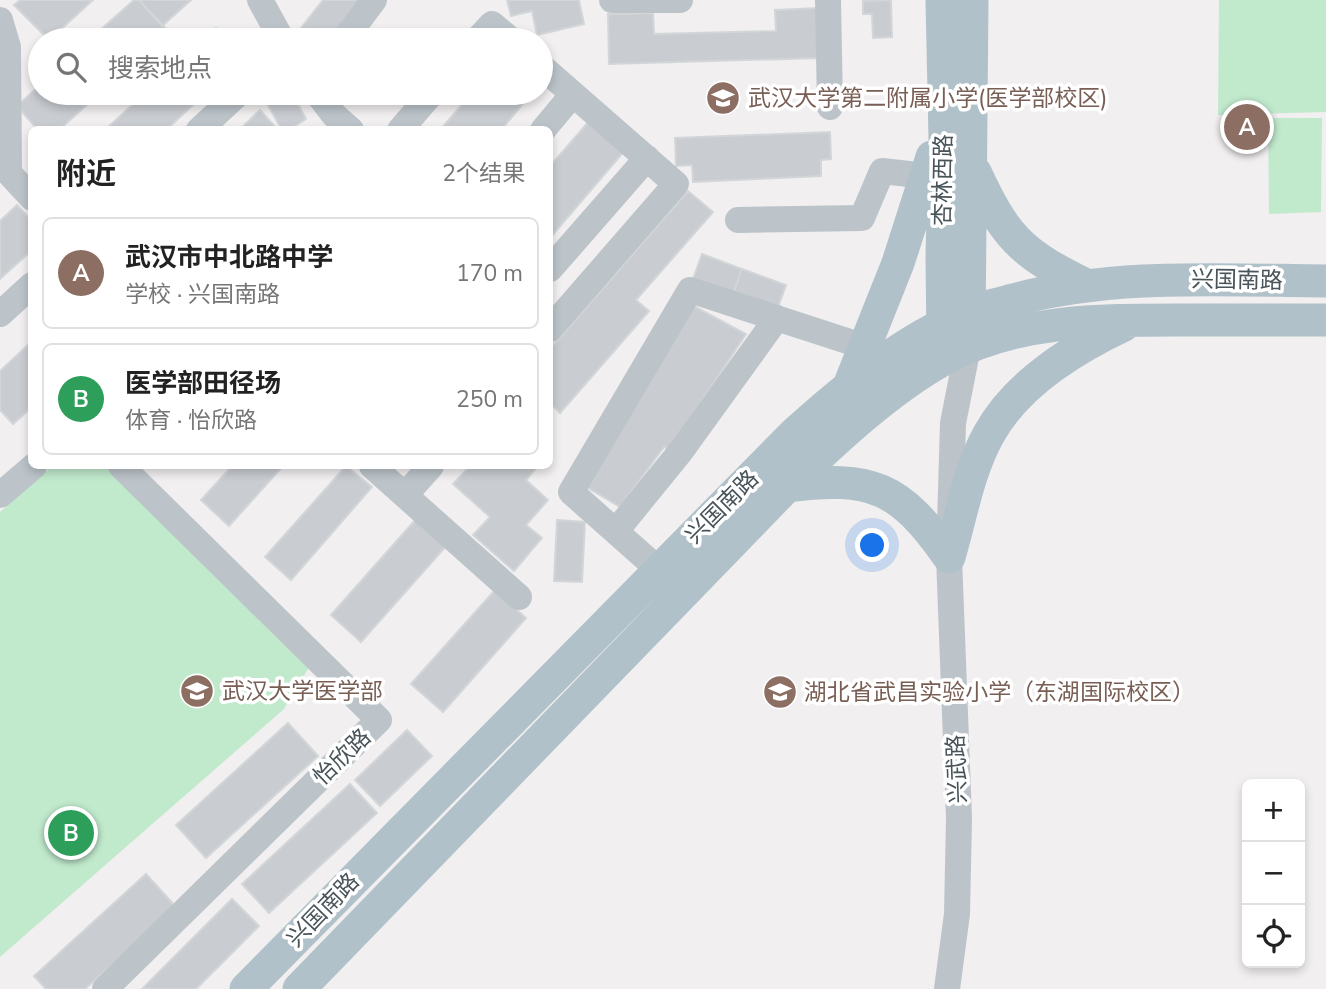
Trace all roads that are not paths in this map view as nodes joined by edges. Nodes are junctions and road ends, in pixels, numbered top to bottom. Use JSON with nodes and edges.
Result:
{"nodes":[{"id":1,"x":260,"y":0,"type":"edge"},
{"id":2,"x":374,"y":0,"type":"edge"},
{"id":3,"x":612,"y":0,"type":"edge"},
{"id":4,"x":680,"y":0,"type":"edge"},
{"id":5,"x":828,"y":0,"type":"edge"},
{"id":6,"x":942,"y":0,"type":"edge"},
{"id":7,"x":972,"y":0,"type":"edge"},
{"id":8,"x":0,"y":20,"type":"edge"},
{"id":9,"x":275,"y":28,"type":"edge"},
{"id":10,"x":353,"y":28,"type":"edge"},
{"id":11,"x":553,"y":76,"type":"edge"},
{"id":12,"x":573,"y":94,"type":"junction"},
{"id":13,"x":226,"y":105,"type":"edge"},
{"id":14,"x":324,"y":105,"type":"edge"},
{"id":15,"x":422,"y":105,"type":"edge"},
{"id":16,"x":830,"y":107,"type":"dead end"},
{"id":17,"x":944,"y":118,"type":"junction"},
{"id":18,"x":335,"y":125,"type":"edge"},
{"id":19,"x":203,"y":126,"type":"edge"},
{"id":20,"x":403,"y":126,"type":"edge"},
{"id":21,"x":545,"y":126,"type":"edge"},
{"id":22,"x":647,"y":158,"type":"junction"},
{"id":23,"x":970,"y":162,"type":"junction"},
{"id":24,"x":927,"y":176,"type":"junction"},
{"id":25,"x":4,"y":177,"type":"edge"},
{"id":26,"x":28,"y":195,"type":"edge"},
{"id":27,"x":738,"y":220,"type":"dead end"},
{"id":28,"x":553,"y":266,"type":"edge"},
{"id":29,"x":1326,"y":281,"type":"edge"},
{"id":30,"x":1084,"y":284,"type":"junction"},
{"id":31,"x":28,"y":289,"type":"edge"},
{"id":32,"x":0,"y":314,"type":"edge"},
{"id":33,"x":777,"y":318,"type":"junction"},
{"id":34,"x":956,"y":319,"type":"junction"},
{"id":35,"x":1134,"y":320,"type":"junction"},
{"id":36,"x":1326,"y":320,"type":"edge"},
{"id":37,"x":553,"y":326,"type":"edge"},
{"id":38,"x":879,"y":351,"type":"junction"},
{"id":39,"x":956,"y":353,"type":"junction"},
{"id":40,"x":30,"y":469,"type":"edge"},
{"id":41,"x":124,"y":469,"type":"edge"},
{"id":42,"x":375,"y":469,"type":"edge"},
{"id":43,"x":428,"y":469,"type":"edge"},
{"id":44,"x":787,"y":486,"type":"junction"},
{"id":45,"x":0,"y":495,"type":"edge"},
{"id":46,"x":405,"y":495,"type":"junction"},
{"id":47,"x":616,"y":531,"type":"junction"},
{"id":48,"x":949,"y":556,"type":"junction"},
{"id":49,"x":659,"y":570,"type":"junction"},
{"id":50,"x":519,"y":597,"type":"dead end"},
{"id":51,"x":105,"y":989,"type":"edge"},
{"id":52,"x":246,"y":989,"type":"edge"},
{"id":53,"x":299,"y":989,"type":"edge"},
{"id":54,"x":947,"y":989,"type":"edge"}],
"edges":[{"from":1,"to":9,"type":"street"},
{"from":2,"to":10,"type":"street"},
{"from":3,"to":4,"type":"street"},
{"from":5,"to":16,"type":"street"},
{"from":6,"to":17,"type":"main road","name":"杏林西路"},
{"from":7,"to":23,"type":"main road","name":"杏林西路"},
{"from":8,"to":25,"type":"street"},
{"from":11,"to":12,"type":"street"},
{"from":12,"to":21,"type":"street"},
{"from":12,"to":22,"type":"street"},
{"from":13,"to":19,"type":"street"},
{"from":14,"to":18,"type":"street"},
{"from":15,"to":20,"type":"street"},
{"from":17,"to":24,"type":"main road"},
{"from":17,"to":34,"type":"main road","name":"杏林西路"},
{"from":22,"to":28,"type":"street"},
{"from":22,"to":37,"type":"street"},
{"from":23,"to":30,"type":"main road"},
{"from":23,"to":34,"type":"main road","name":"杏林西路"},
{"from":24,"to":27,"type":"street"},
{"from":24,"to":38,"type":"main road"},
{"from":25,"to":26,"type":"street"},
{"from":29,"to":30,"type":"main road","name":"兴国南路"},
{"from":30,"to":34,"type":"main road","name":"兴国南路"},
{"from":31,"to":32,"type":"street"},
{"from":33,"to":38,"type":"street"},
{"from":33,"to":47,"type":"street"},
{"from":33,"to":47,"type":"street"},
{"from":34,"to":38,"type":"main road","name":"兴国南路"},
{"from":34,"to":39,"type":"main road","name":"杏林西路"},
{"from":35,"to":36,"type":"main road","name":"兴国南路"},
{"from":35,"to":39,"type":"main road","name":"兴国南路"},
{"from":35,"to":48,"type":"main road"},
{"from":38,"to":49,"type":"main road","name":"兴国南路"},
{"from":39,"to":44,"type":"main road","name":"兴国南路"},
{"from":39,"to":48,"type":"street","name":"兴武路"},
{"from":40,"to":45,"type":"street"},
{"from":41,"to":51,"type":"street","name":"怡欣路"},
{"from":42,"to":46,"type":"street"},
{"from":43,"to":46,"type":"street"},
{"from":44,"to":48,"type":"main road"},
{"from":44,"to":53,"type":"main road","name":"兴国南路"},
{"from":46,"to":50,"type":"street"},
{"from":47,"to":49,"type":"street"},
{"from":48,"to":54,"type":"street","name":"兴武路"},
{"from":49,"to":52,"type":"main road","name":"兴国南路"}]}
